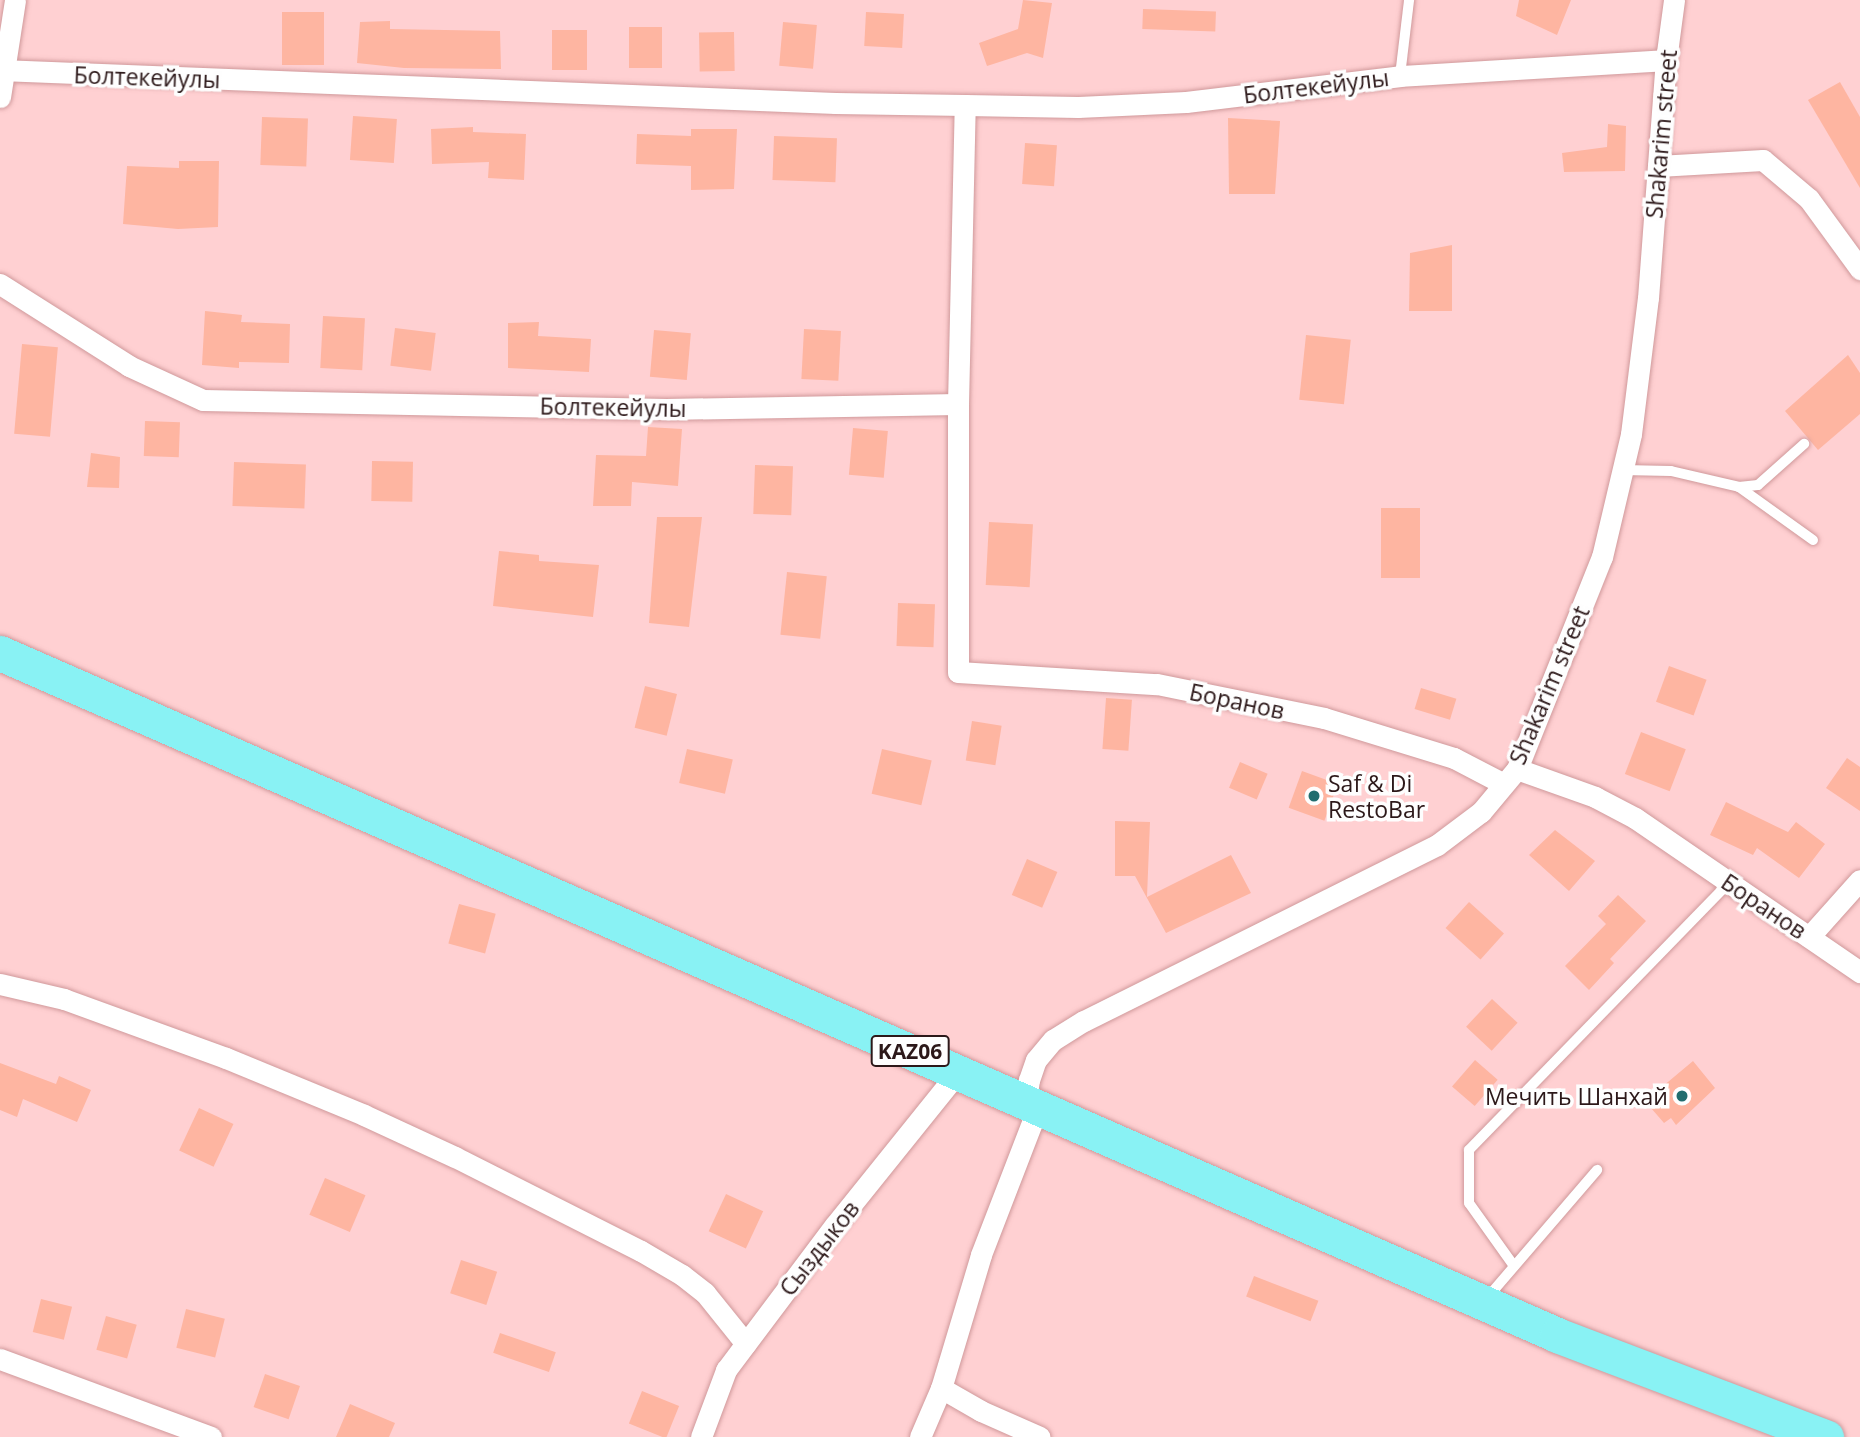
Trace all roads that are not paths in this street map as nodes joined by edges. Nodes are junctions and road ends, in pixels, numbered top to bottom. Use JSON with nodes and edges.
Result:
{"nodes":[{"id":1,"x":15,"y":0,"type":"edge"},
{"id":2,"x":1409,"y":0,"type":"edge"},
{"id":3,"x":1670,"y":1,"type":"edge"},
{"id":4,"x":1666,"y":60,"type":"junction"},
{"id":5,"x":2,"y":71,"type":"edge"},
{"id":6,"x":1399,"y":76,"type":"junction"},
{"id":7,"x":0,"y":97,"type":"edge"},
{"id":8,"x":965,"y":105,"type":"junction"},
{"id":9,"x":1658,"y":166,"type":"junction"},
{"id":10,"x":1860,"y":269,"type":"edge"},
{"id":11,"x":0,"y":284,"type":"edge"},
{"id":12,"x":958,"y":404,"type":"junction"},
{"id":13,"x":1804,"y":444,"type":"dead end"},
{"id":14,"x":1622,"y":470,"type":"junction"},
{"id":15,"x":1739,"y":487,"type":"junction"},
{"id":16,"x":1813,"y":540,"type":"dead end"},
{"id":17,"x":0,"y":653,"type":"edge"},
{"id":18,"x":1511,"y":776,"type":"junction"},
{"id":19,"x":1860,"y":880,"type":"edge"},
{"id":20,"x":1729,"y":883,"type":"junction"},
{"id":21,"x":1810,"y":937,"type":"junction"},
{"id":22,"x":1860,"y":972,"type":"edge"},
{"id":23,"x":0,"y":984,"type":"edge"},
{"id":24,"x":958,"y":1072,"type":"junction"},
{"id":25,"x":1032,"y":1105,"type":"junction"},
{"id":26,"x":1597,"y":1170,"type":"dead end"},
{"id":27,"x":1514,"y":1266,"type":"junction"},
{"id":28,"x":1483,"y":1303,"type":"junction"},
{"id":29,"x":746,"y":1344,"type":"junction"},
{"id":30,"x":0,"y":1359,"type":"edge"},
{"id":31,"x":941,"y":1388,"type":"junction"},
{"id":32,"x":211,"y":1437,"type":"edge"},
{"id":33,"x":701,"y":1437,"type":"edge"},
{"id":34,"x":920,"y":1437,"type":"edge"},
{"id":35,"x":1040,"y":1437,"type":"edge"},
{"id":36,"x":1826,"y":1437,"type":"edge"}],
"edges":[{"from":1,"to":5,"type":"street"},
{"from":2,"to":6,"type":"lane"},
{"from":3,"to":4,"type":"street","name":"Shakarim street"},
{"from":4,"to":6,"type":"street","name":"Болтекейулы"},
{"from":4,"to":9,"type":"street","name":"Shakarim street"},
{"from":5,"to":7,"type":"street"},
{"from":5,"to":8,"type":"street","name":"Болтекейулы"},
{"from":6,"to":8,"type":"street","name":"Болтекейулы"},
{"from":8,"to":12,"type":"street"},
{"from":9,"to":10,"type":"street"},
{"from":9,"to":14,"type":"street","name":"Shakarim street"},
{"from":11,"to":12,"type":"street","name":"Болтекейулы"},
{"from":12,"to":18,"type":"street","name":"Боранов"},
{"from":13,"to":15,"type":"lane"},
{"from":14,"to":15,"type":"lane"},
{"from":14,"to":18,"type":"street","name":"Shakarim street"},
{"from":15,"to":16,"type":"lane"},
{"from":17,"to":24,"type":"main road","number":"KАZ06"},
{"from":18,"to":20,"type":"street","name":"Боранов"},
{"from":18,"to":25,"type":"street","name":"Shakarim street"},
{"from":19,"to":21,"type":"street"},
{"from":20,"to":21,"type":"street","name":"Боранов"},
{"from":20,"to":27,"type":"lane"},
{"from":21,"to":22,"type":"street","name":"Боранов"},
{"from":23,"to":29,"type":"street"},
{"from":24,"to":25,"type":"main road","number":"KАZ06"},
{"from":24,"to":29,"type":"street","name":"Сыздыков"},
{"from":25,"to":28,"type":"main road","number":"KАZ06"},
{"from":25,"to":31,"type":"street","name":"Shakarim street"},
{"from":26,"to":27,"type":"lane"},
{"from":27,"to":28,"type":"lane"},
{"from":28,"to":36,"type":"main road","number":"KАZ06"},
{"from":29,"to":33,"type":"street","name":"Сыздыков"},
{"from":30,"to":32,"type":"street"},
{"from":31,"to":34,"type":"street","name":"Shakarim street"},
{"from":31,"to":35,"type":"street"}]}
